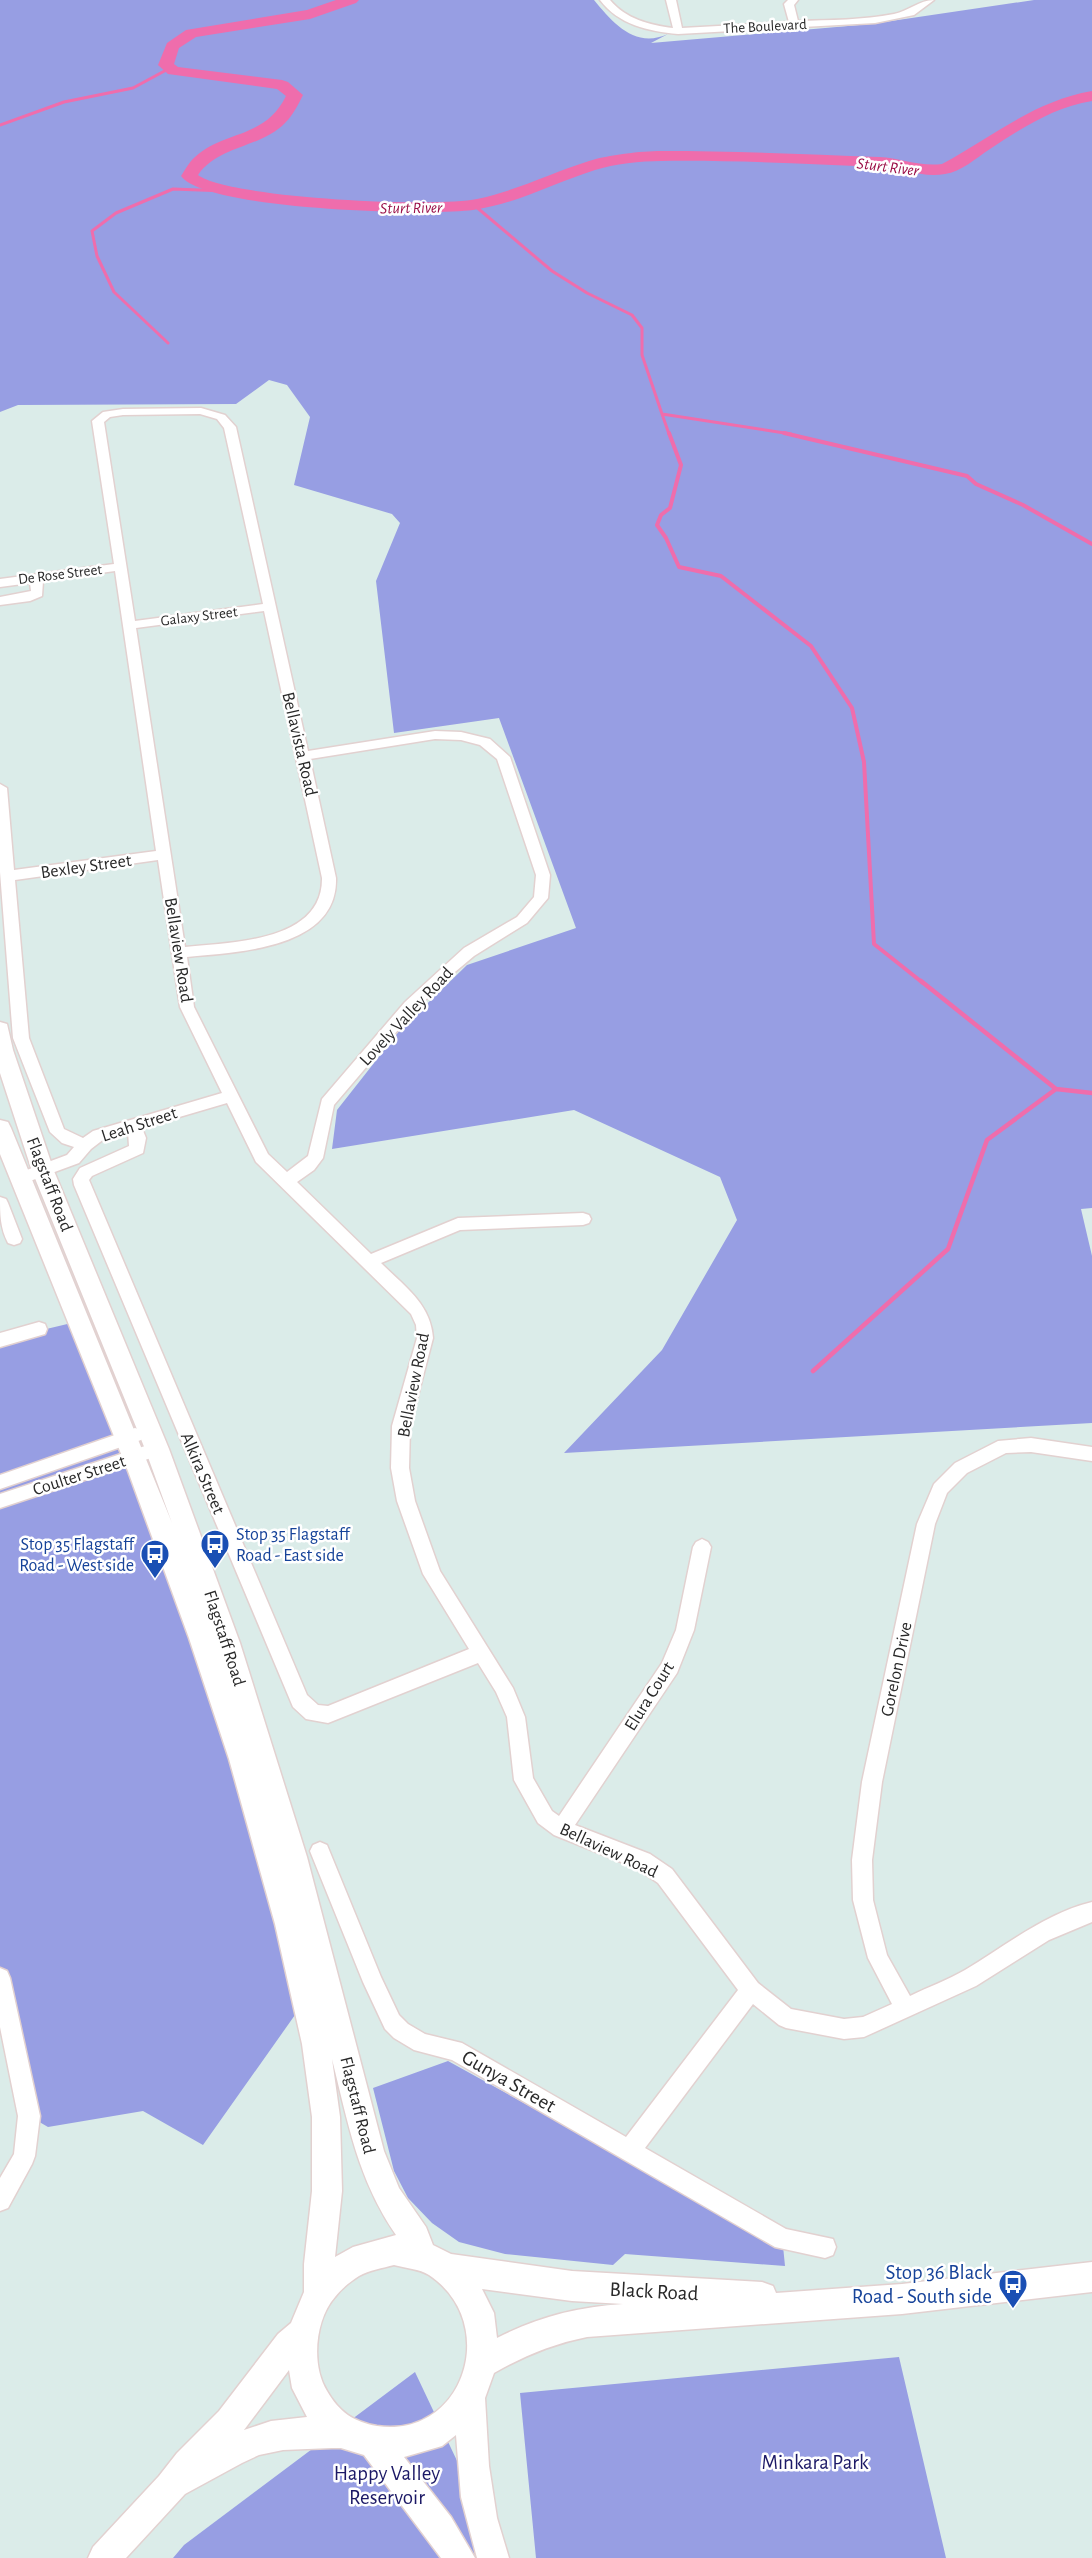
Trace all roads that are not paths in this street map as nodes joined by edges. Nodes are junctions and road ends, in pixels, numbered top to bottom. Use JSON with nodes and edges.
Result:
{"nodes":[{"id":1,"x":605,"y":0,"type":"edge"},
{"id":2,"x":671,"y":0,"type":"edge"},
{"id":3,"x":793,"y":0,"type":"edge"},
{"id":4,"x":929,"y":0,"type":"edge"},
{"id":5,"x":795,"y":24,"type":"junction"},
{"id":6,"x":678,"y":31,"type":"junction"},
{"id":7,"x":231,"y":427,"type":"joint"},
{"id":8,"x":120,"y":567,"type":"junction"},
{"id":9,"x":36,"y":577,"type":"junction"},
{"id":10,"x":0,"y":583,"type":"edge"},
{"id":11,"x":0,"y":601,"type":"edge"},
{"id":12,"x":269,"y":608,"type":"junction"},
{"id":13,"x":130,"y":625,"type":"junction"},
{"id":14,"x":303,"y":756,"type":"junction"},
{"id":15,"x":0,"y":788,"type":"edge"},
{"id":16,"x":163,"y":855,"type":"junction"},
{"id":17,"x":8,"y":876,"type":"junction"},
{"id":18,"x":179,"y":953,"type":"junction"},
{"id":19,"x":0,"y":1029,"type":"edge"},
{"id":20,"x":230,"y":1096,"type":"junction"},
{"id":21,"x":134,"y":1124,"type":"junction"},
{"id":22,"x":0,"y":1128,"type":"edge"},
{"id":23,"x":85,"y":1145,"type":"junction"},
{"id":24,"x":32,"y":1175,"type":"junction"},
{"id":25,"x":286,"y":1181,"type":"junction"},
{"id":26,"x":0,"y":1203,"type":"edge"},
{"id":27,"x":584,"y":1219,"type":"dead end"},
{"id":28,"x":8,"y":1235,"type":"edge"},
{"id":29,"x":370,"y":1261,"type":"junction"},
{"id":30,"x":39,"y":1329,"type":"dead end"},
{"id":31,"x":0,"y":1340,"type":"edge"},
{"id":32,"x":142,"y":1444,"type":"junction"},
{"id":33,"x":1092,"y":1454,"type":"edge"},
{"id":34,"x":0,"y":1482,"type":"edge"},
{"id":35,"x":0,"y":1501,"type":"edge"},
{"id":36,"x":702,"y":1547,"type":"dead end"},
{"id":37,"x":481,"y":1653,"type":"junction"},
{"id":38,"x":561,"y":1829,"type":"junction"},
{"id":39,"x":320,"y":1851,"type":"dead end"},
{"id":40,"x":1092,"y":1912,"type":"edge"},
{"id":41,"x":0,"y":1977,"type":"edge"},
{"id":42,"x":751,"y":1990,"type":"junction"},
{"id":43,"x":906,"y":2009,"type":"junction"},
{"id":44,"x":629,"y":2151,"type":"junction"},
{"id":45,"x":0,"y":2200,"type":"edge"},
{"id":46,"x":825,"y":2247,"type":"dead end"},
{"id":47,"x":422,"y":2254,"type":"junction"},
{"id":48,"x":450,"y":2269,"type":"junction"},
{"id":49,"x":1092,"y":2277,"type":"edge"},
{"id":50,"x":319,"y":2291,"type":"junction"},
{"id":51,"x":859,"y":2302,"type":"junction"},
{"id":52,"x":302,"y":2333,"type":"junction"},
{"id":53,"x":483,"y":2362,"type":"junction"},
{"id":54,"x":469,"y":2397,"type":"junction"},
{"id":55,"x":344,"y":2432,"type":"junction"},
{"id":56,"x":375,"y":2444,"type":"junction"},
{"id":57,"x":171,"y":2487,"type":"junction"},
{"id":58,"x":104,"y":2558,"type":"edge"},
{"id":59,"x":459,"y":2558,"type":"edge"},
{"id":60,"x":493,"y":2558,"type":"edge"}],
"edges":[{"from":1,"to":6,"type":"street","name":"The Boulevard"},
{"from":2,"to":6,"type":"street"},
{"from":3,"to":5,"type":"street"},
{"from":4,"to":5,"type":"street","name":"The Boulevard"},
{"from":5,"to":6,"type":"street","name":"The Boulevard"},
{"from":7,"to":8,"type":"street","name":"Bellaview Road"},
{"from":7,"to":12,"type":"street","name":"Bellavista Road"},
{"from":8,"to":9,"type":"street","name":"De Rose Street"},
{"from":8,"to":13,"type":"street","name":"Bellaview Road"},
{"from":9,"to":10,"type":"street","name":"De Rose Street"},
{"from":9,"to":11,"type":"street"},
{"from":12,"to":13,"type":"street","name":"Galaxy Street"},
{"from":12,"to":14,"type":"street","name":"Bellavista Road"},
{"from":13,"to":16,"type":"street","name":"Bellaview Road"},
{"from":14,"to":18,"type":"street","name":"Bellavista Road"},
{"from":14,"to":25,"type":"street","name":"Lovely Valley Road"},
{"from":15,"to":17,"type":"street","name":"Flagstaff Road"},
{"from":16,"to":17,"type":"street","name":"Bexley Street"},
{"from":16,"to":18,"type":"street","name":"Bellaview Road"},
{"from":17,"to":23,"type":"street","name":"Flagstaff Road"},
{"from":18,"to":20,"type":"street","name":"Bellaview Road"},
{"from":19,"to":24,"type":"main road","name":"Flagstaff Road"},
{"from":20,"to":21,"type":"street","name":"Leah Street"},
{"from":20,"to":25,"type":"street","name":"Bellaview Road"},
{"from":21,"to":23,"type":"street","name":"Leah Street"},
{"from":21,"to":37,"type":"street","name":"Alkira Street"},
{"from":22,"to":24,"type":"main road","name":"Flagstaff Road"},
{"from":23,"to":24,"type":"street","name":"Leah Street"},
{"from":24,"to":32,"type":"main road","name":"Flagstaff Road"},
{"from":25,"to":29,"type":"street","name":"Bellaview Road"},
{"from":26,"to":28,"type":"street"},
{"from":27,"to":29,"type":"street"},
{"from":29,"to":37,"type":"street","name":"Bellaview Road"},
{"from":30,"to":31,"type":"street"},
{"from":32,"to":34,"type":"street","name":"Coulter Street"},
{"from":32,"to":35,"type":"street","name":"Coulter Street"},
{"from":32,"to":47,"type":"main road","name":"Flagstaff Road"},
{"from":32,"to":50,"type":"main road","name":"Flagstaff Road"},
{"from":33,"to":43,"type":"street","name":"Gorelon Drive"},
{"from":36,"to":38,"type":"street","name":"Elura Court"},
{"from":37,"to":38,"type":"street","name":"Bellaview Road"},
{"from":38,"to":42,"type":"street","name":"Bellaview Road"},
{"from":39,"to":44,"type":"street","name":"Gunya Street"},
{"from":40,"to":43,"type":"street","name":"Bellaview Road"},
{"from":41,"to":45,"type":"street"},
{"from":42,"to":43,"type":"street","name":"Bellaview Road"},
{"from":42,"to":44,"type":"street"},
{"from":44,"to":46,"type":"street","name":"Gunya Street"},
{"from":47,"to":48,"type":"main road"},
{"from":47,"to":50,"type":"main road"},
{"from":48,"to":51,"type":"main road","name":"Black Road"},
{"from":48,"to":53,"type":"main road"},
{"from":49,"to":51,"type":"main road","name":"Black Road"},
{"from":50,"to":52,"type":"main road"},
{"from":51,"to":53,"type":"main road","name":"Black Road"},
{"from":52,"to":55,"type":"main road"},
{"from":52,"to":57,"type":"main road"},
{"from":53,"to":54,"type":"main road"},
{"from":54,"to":56,"type":"main road"},
{"from":54,"to":60,"type":"main road"},
{"from":55,"to":56,"type":"main road"},
{"from":55,"to":57,"type":"main road"},
{"from":56,"to":59,"type":"main road"},
{"from":57,"to":58,"type":"main road"}]}
